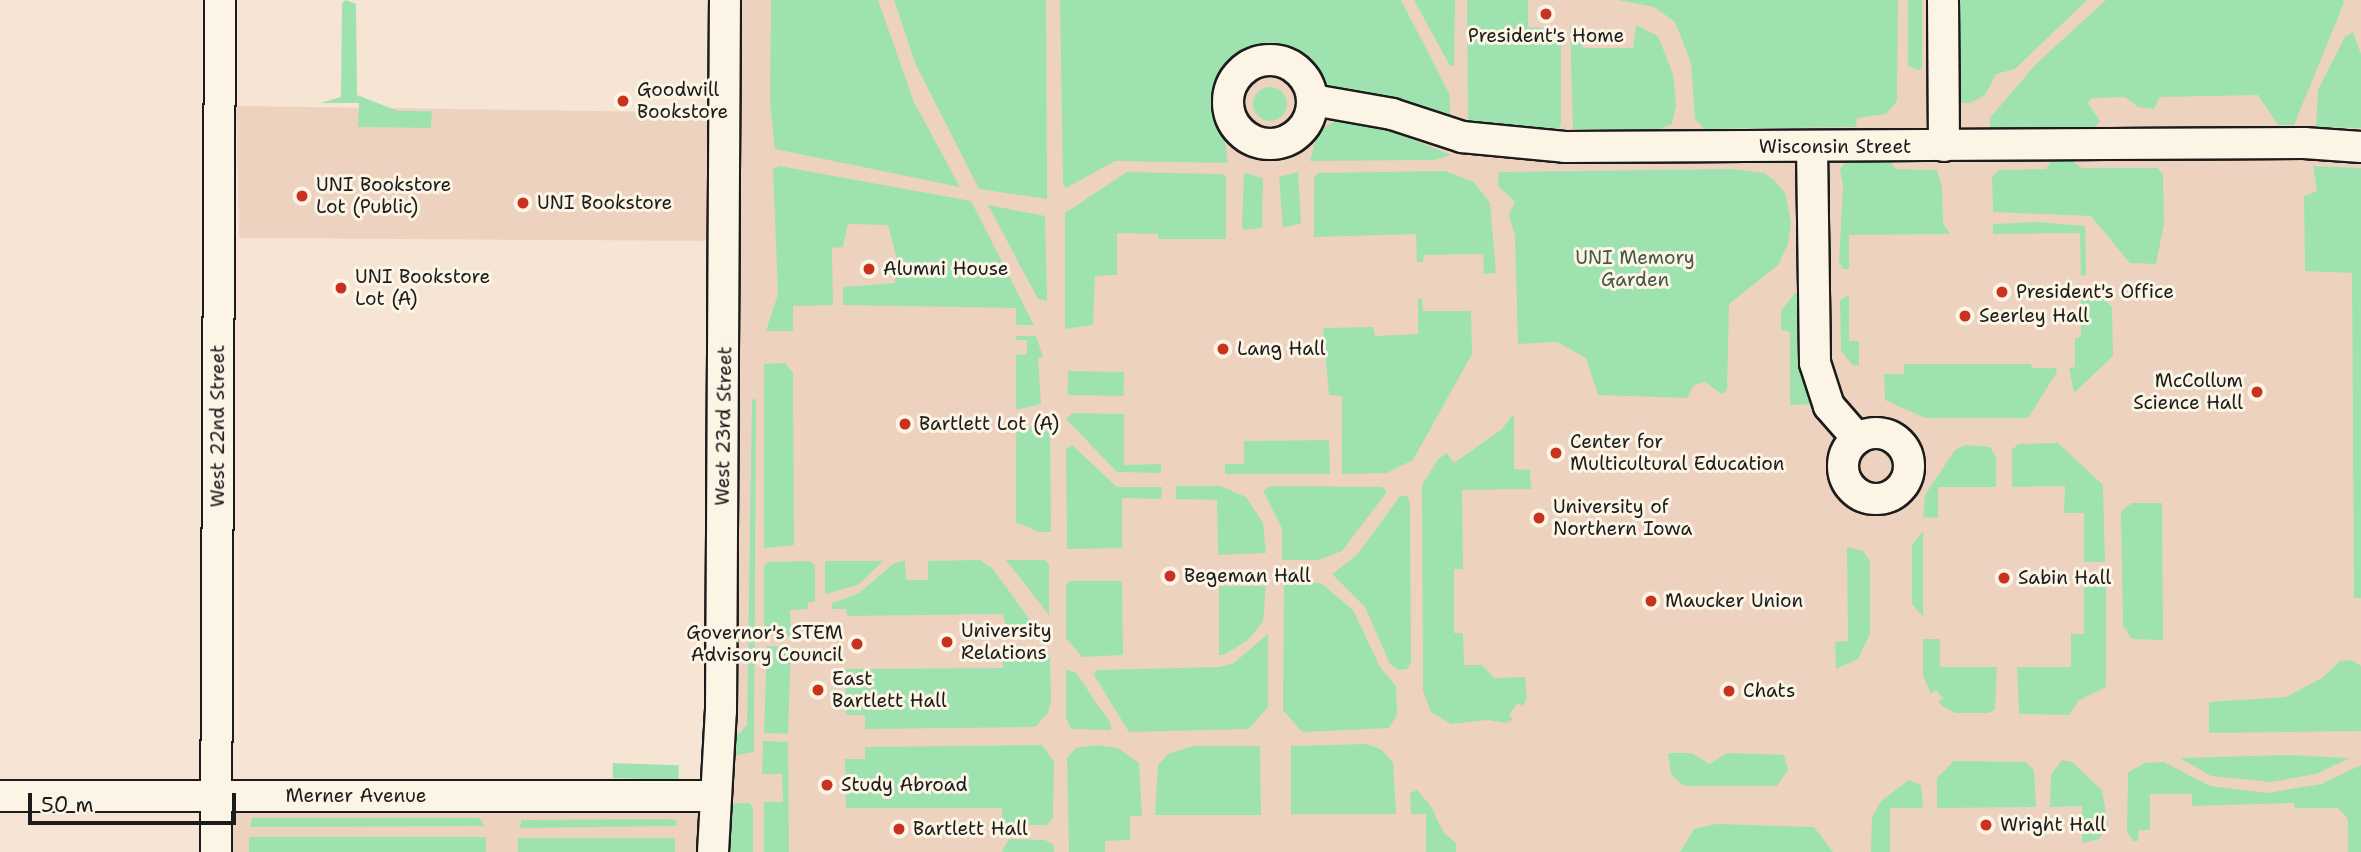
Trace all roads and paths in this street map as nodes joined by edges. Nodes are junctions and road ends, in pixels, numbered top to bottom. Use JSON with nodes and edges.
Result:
{"nodes":[{"id":1,"x":220,"y":0,"type":"edge"},
{"id":2,"x":725,"y":0,"type":"edge"},
{"id":3,"x":1943,"y":0,"type":"edge"},
{"id":4,"x":1313,"y":100,"type":"dead end"},
{"id":5,"x":1944,"y":146,"type":"junction"},
{"id":6,"x":1812,"y":147,"type":"junction"},
{"id":7,"x":2361,"y":147,"type":"edge"},
{"id":8,"x":1857,"y":438,"type":"dead end"},
{"id":9,"x":216,"y":795,"type":"junction"},
{"id":10,"x":0,"y":796,"type":"edge"},
{"id":11,"x":713,"y":796,"type":"junction"},
{"id":12,"x":216,"y":852,"type":"edge"},
{"id":13,"x":713,"y":852,"type":"edge"}],
"edges":[{"from":1,"to":9,"type":"street","name":"West 22nd Street"},
{"from":2,"to":11,"type":"street","name":"West 23rd Street"},
{"from":3,"to":5,"type":"street"},
{"from":4,"to":6,"type":"street","name":"Wisconsin Street"},
{"from":5,"to":6,"type":"street","name":"Wisconsin Street"},
{"from":5,"to":7,"type":"street","name":"Wisconsin Street"},
{"from":6,"to":8,"type":"street"},
{"from":9,"to":10,"type":"street","name":"Merner Avenue"},
{"from":9,"to":11,"type":"street","name":"Merner Avenue"},
{"from":9,"to":12,"type":"street","name":"West 22nd Street"},
{"from":11,"to":13,"type":"street","name":"West 23rd Street"}]}
